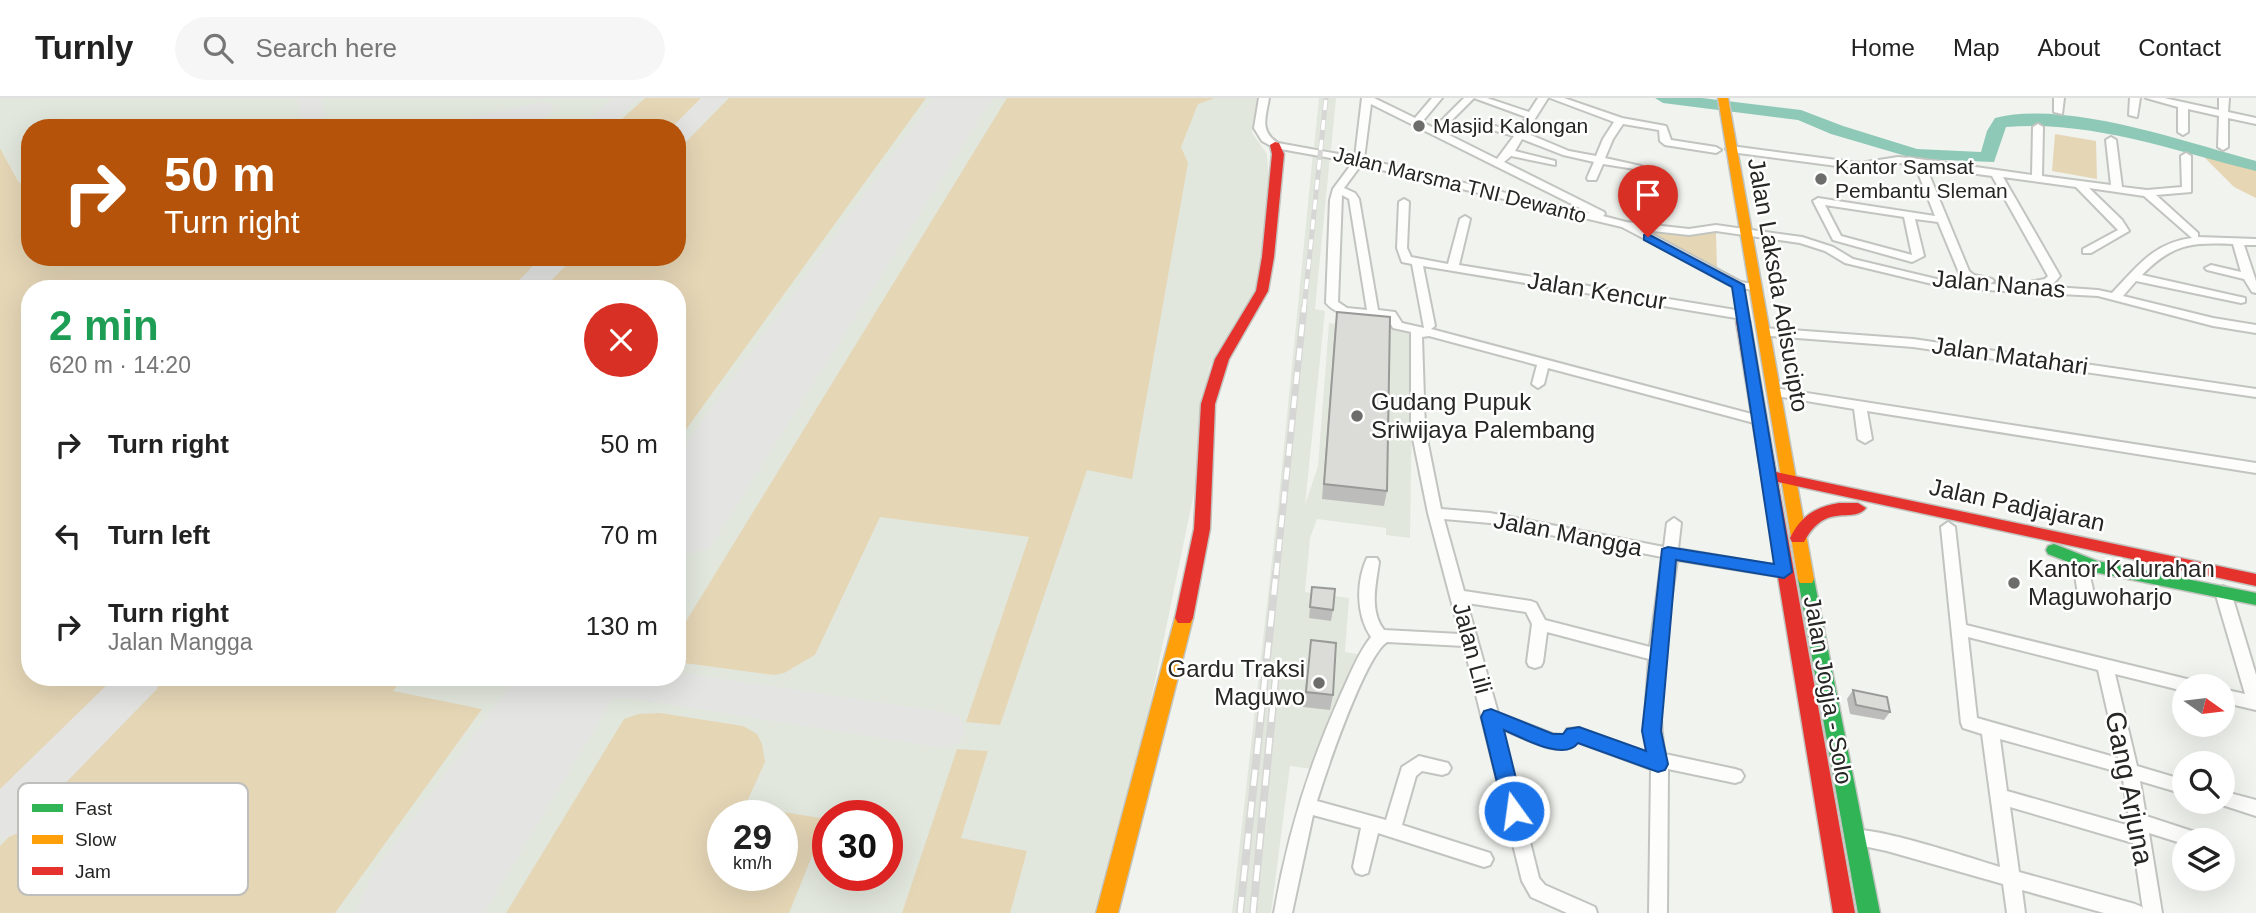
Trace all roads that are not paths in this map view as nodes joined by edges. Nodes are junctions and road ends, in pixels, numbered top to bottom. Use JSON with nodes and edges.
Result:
{"nodes":[{"id":1,"x":1264,"y":98,"type":"edge"},
{"id":2,"x":1367,"y":98,"type":"edge"},
{"id":3,"x":1437,"y":98,"type":"edge"},
{"id":4,"x":1469,"y":98,"type":"edge"},
{"id":5,"x":1478,"y":98,"type":"edge"},
{"id":6,"x":1543,"y":98,"type":"edge"},
{"id":7,"x":1555,"y":98,"type":"edge"},
{"id":8,"x":1709,"y":98,"type":"edge"},
{"id":9,"x":1723,"y":98,"type":"edge"},
{"id":10,"x":2059,"y":98,"type":"edge"},
{"id":11,"x":2135,"y":98,"type":"edge"},
{"id":12,"x":2151,"y":98,"type":"edge"},
{"id":13,"x":2224,"y":98,"type":"edge"},
{"id":14,"x":2183,"y":106,"type":"junction"},
{"id":15,"x":2059,"y":113,"type":"dead end"},
{"id":16,"x":2225,"y":114,"type":"junction"},
{"id":17,"x":1531,"y":116,"type":"junction"},
{"id":18,"x":2134,"y":116,"type":"dead end"},
{"id":19,"x":1719,"y":119,"type":"junction"},
{"id":20,"x":1620,"y":121,"type":"junction"},
{"id":21,"x":2256,"y":121,"type":"edge"},
{"id":22,"x":1417,"y":122,"type":"junction"},
{"id":23,"x":1488,"y":126,"type":"dead end"},
{"id":24,"x":2038,"y":127,"type":"dead end"},
{"id":25,"x":1436,"y":131,"type":"junction"},
{"id":26,"x":2183,"y":132,"type":"dead end"},
{"id":27,"x":1519,"y":134,"type":"junction"},
{"id":28,"x":2111,"y":140,"type":"dead end"},
{"id":29,"x":1275,"y":145,"type":"junction"},
{"id":30,"x":1726,"y":147,"type":"junction"},
{"id":31,"x":2223,"y":147,"type":"dead end"},
{"id":32,"x":1509,"y":152,"type":"junction"},
{"id":33,"x":2186,"y":156,"type":"dead end"},
{"id":34,"x":1359,"y":160,"type":"junction"},
{"id":35,"x":1600,"y":161,"type":"junction"},
{"id":36,"x":1499,"y":162,"type":"junction"},
{"id":37,"x":1919,"y":162,"type":"junction"},
{"id":38,"x":1551,"y":163,"type":"dead end"},
{"id":39,"x":1637,"y":168,"type":"dead end"},
{"id":40,"x":1996,"y":173,"type":"junction"},
{"id":41,"x":1592,"y":178,"type":"dead end"},
{"id":42,"x":2037,"y":178,"type":"junction"},
{"id":43,"x":2080,"y":184,"type":"junction"},
{"id":44,"x":2116,"y":188,"type":"junction"},
{"id":45,"x":1338,"y":189,"type":"junction"},
{"id":46,"x":2147,"y":194,"type":"junction"},
{"id":47,"x":1404,"y":202,"type":"dead end"},
{"id":48,"x":1909,"y":215,"type":"junction"},
{"id":49,"x":1465,"y":219,"type":"dead end"},
{"id":50,"x":1944,"y":220,"type":"junction"},
{"id":51,"x":1623,"y":225,"type":"junction"},
{"id":52,"x":2194,"y":234,"type":"dead end"},
{"id":53,"x":1735,"y":235,"type":"junction"},
{"id":54,"x":2238,"y":242,"type":"junction"},
{"id":55,"x":2256,"y":242,"type":"edge"},
{"id":56,"x":2087,"y":251,"type":"dead end"},
{"id":57,"x":1417,"y":262,"type":"junction"},
{"id":58,"x":1453,"y":267,"type":"junction"},
{"id":59,"x":2211,"y":268,"type":"dead end"},
{"id":60,"x":2135,"y":277,"type":"junction"},
{"id":61,"x":2248,"y":277,"type":"junction"},
{"id":62,"x":1737,"y":278,"type":"junction"},
{"id":63,"x":1755,"y":287,"type":"junction"},
{"id":64,"x":2256,"y":290,"type":"edge"},
{"id":65,"x":2115,"y":297,"type":"junction"},
{"id":66,"x":2241,"y":300,"type":"dead end"},
{"id":67,"x":1373,"y":313,"type":"junction"},
{"id":68,"x":1742,"y":315,"type":"junction"},
{"id":69,"x":2256,"y":329,"type":"edge"},
{"id":70,"x":1422,"y":330,"type":"junction"},
{"id":71,"x":1763,"y":332,"type":"junction"},
{"id":72,"x":1544,"y":361,"type":"junction"},
{"id":73,"x":1538,"y":384,"type":"dead end"},
{"id":74,"x":1774,"y":392,"type":"junction"},
{"id":75,"x":2256,"y":393,"type":"edge"},
{"id":76,"x":1860,"y":406,"type":"junction"},
{"id":77,"x":1758,"y":420,"type":"junction"},
{"id":78,"x":1865,"y":439,"type":"dead end"},
{"id":79,"x":1784,"y":445,"type":"junction"},
{"id":80,"x":2256,"y":468,"type":"edge"},
{"id":81,"x":1769,"y":482,"type":"junction"},
{"id":82,"x":1790,"y":486,"type":"junction"},
{"id":83,"x":1848,"y":492,"type":"junction"},
{"id":84,"x":1858,"y":508,"type":"junction"},
{"id":85,"x":1435,"y":513,"type":"junction"},
{"id":86,"x":1674,"y":523,"type":"dead end"},
{"id":87,"x":1948,"y":527,"type":"junction"},
{"id":88,"x":2015,"y":535,"type":"junction"},
{"id":89,"x":1798,"y":538,"type":"junction"},
{"id":90,"x":2051,"y":542,"type":"junction"},
{"id":91,"x":1668,"y":553,"type":"junction"},
{"id":92,"x":1372,"y":562,"type":"dead end"},
{"id":93,"x":2080,"y":563,"type":"junction"},
{"id":94,"x":1784,"y":572,"type":"junction"},
{"id":95,"x":2256,"y":572,"type":"edge"},
{"id":96,"x":2256,"y":579,"type":"edge"},
{"id":97,"x":2223,"y":592,"type":"junction"},
{"id":98,"x":2256,"y":593,"type":"edge"},
{"id":99,"x":2086,"y":594,"type":"dead end"},
{"id":100,"x":1459,"y":596,"type":"junction"},
{"id":101,"x":2256,"y":599,"type":"edge"},
{"id":102,"x":1540,"y":624,"type":"junction"},
{"id":103,"x":1958,"y":629,"type":"junction"},
{"id":104,"x":1380,"y":637,"type":"junction"},
{"id":105,"x":1470,"y":640,"type":"junction"},
{"id":106,"x":1657,"y":655,"type":"junction"},
{"id":107,"x":1535,"y":662,"type":"dead end"},
{"id":108,"x":2105,"y":664,"type":"junction"},
{"id":109,"x":2172,"y":682,"type":"edge"},
{"id":110,"x":2235,"y":698,"type":"edge"},
{"id":111,"x":2256,"y":703,"type":"edge"},
{"id":112,"x":1491,"y":717,"type":"junction"},
{"id":113,"x":1990,"y":729,"type":"junction"},
{"id":114,"x":1658,"y":762,"type":"junction"},
{"id":115,"x":1442,"y":768,"type":"dead end"},
{"id":116,"x":2129,"y":770,"type":"junction"},
{"id":117,"x":1735,"y":776,"type":"dead end"},
{"id":118,"x":2172,"y":783,"type":"edge"},
{"id":119,"x":2001,"y":797,"type":"junction"},
{"id":120,"x":2235,"y":802,"type":"edge"},
{"id":121,"x":1306,"y":806,"type":"junction"},
{"id":122,"x":2256,"y":808,"type":"edge"},
{"id":123,"x":1371,"y":823,"type":"junction"},
{"id":124,"x":2140,"y":829,"type":"junction"},
{"id":125,"x":1392,"y":830,"type":"junction"},
{"id":126,"x":2172,"y":835,"type":"edge"},
{"id":127,"x":1854,"y":837,"type":"junction"},
{"id":128,"x":1485,"y":859,"type":"dead end"},
{"id":129,"x":1363,"y":867,"type":"dead end"},
{"id":130,"x":2012,"y":880,"type":"junction"},
{"id":131,"x":1107,"y":913,"type":"edge"},
{"id":132,"x":1283,"y":913,"type":"edge"},
{"id":133,"x":1588,"y":913,"type":"edge"},
{"id":134,"x":1658,"y":913,"type":"edge"},
{"id":135,"x":1844,"y":913,"type":"edge"},
{"id":136,"x":1869,"y":913,"type":"edge"},
{"id":137,"x":2016,"y":913,"type":"edge"},
{"id":138,"x":2135,"y":913,"type":"edge"},
{"id":139,"x":2153,"y":913,"type":"edge"}],
"edges":[{"from":1,"to":29,"type":"street"},
{"from":2,"to":22,"type":"street"},
{"from":2,"to":34,"type":"street"},
{"from":3,"to":22,"type":"street"},
{"from":4,"to":25,"type":"street"},
{"from":5,"to":17,"type":"street"},
{"from":6,"to":17,"type":"street"},
{"from":7,"to":20,"type":"street"},
{"from":8,"to":19,"type":"main road","name":"Jalan Laksda Adisucipto"},
{"from":9,"to":19,"type":"main road","name":"Jalan Laksda Adisucipto"},
{"from":10,"to":15,"type":"street"},
{"from":11,"to":18,"type":"street"},
{"from":12,"to":14,"type":"street"},
{"from":13,"to":16,"type":"street"},
{"from":14,"to":16,"type":"street"},
{"from":14,"to":26,"type":"street"},
{"from":16,"to":21,"type":"street"},
{"from":16,"to":31,"type":"street"},
{"from":17,"to":27,"type":"street"},
{"from":19,"to":30,"type":"main road","name":"Jalan Laksda Adisucipto"},
{"from":20,"to":30,"type":"street"},
{"from":20,"to":35,"type":"street"},
{"from":22,"to":25,"type":"street"},
{"from":23,"to":27,"type":"street"},
{"from":24,"to":42,"type":"street"},
{"from":25,"to":36,"type":"street"},
{"from":27,"to":32,"type":"street"},
{"from":27,"to":35,"type":"street"},
{"from":28,"to":44,"type":"street"},
{"from":29,"to":34,"type":"street","name":"Jalan Marsma TNI Dewanto"},
{"from":29,"to":131,"type":"main road"},
{"from":30,"to":37,"type":"street"},
{"from":30,"to":53,"type":"main road","name":"Jalan Laksda Adisucipto"},
{"from":32,"to":36,"type":"street"},
{"from":32,"to":38,"type":"street"},
{"from":33,"to":46,"type":"street"},
{"from":34,"to":45,"type":"street"},
{"from":34,"to":51,"type":"street","name":"Jalan Marsma TNI Dewanto"},
{"from":35,"to":39,"type":"street"},
{"from":35,"to":41,"type":"street"},
{"from":36,"to":51,"type":"street"},
{"from":37,"to":40,"type":"street"},
{"from":37,"to":50,"type":"street"},
{"from":40,"to":42,"type":"street"},
{"from":40,"to":50,"type":"street"},
{"from":42,"to":43,"type":"street"},
{"from":43,"to":44,"type":"street"},
{"from":43,"to":56,"type":"street"},
{"from":44,"to":46,"type":"street"},
{"from":45,"to":67,"type":"street"},
{"from":45,"to":67,"type":"street"},
{"from":46,"to":52,"type":"street"},
{"from":47,"to":57,"type":"street"},
{"from":48,"to":48,"type":"street"},
{"from":48,"to":50,"type":"street"},
{"from":49,"to":58,"type":"street"},
{"from":51,"to":53,"type":"street","name":"Jalan Nanas"},
{"from":51,"to":62,"type":"street","name":"Jalan Marsma TNI Dewanto"},
{"from":53,"to":63,"type":"main road","name":"Jalan Laksda Adisucipto"},
{"from":53,"to":65,"type":"street","name":"Jalan Nanas"},
{"from":54,"to":55,"type":"street"},
{"from":54,"to":60,"type":"street"},
{"from":54,"to":61,"type":"street"},
{"from":57,"to":58,"type":"street","name":"Jalan Kencur"},
{"from":57,"to":70,"type":"street","name":"Jalan Lili"},
{"from":58,"to":68,"type":"street","name":"Jalan Kencur"},
{"from":59,"to":61,"type":"street"},
{"from":60,"to":65,"type":"street"},
{"from":60,"to":66,"type":"street"},
{"from":61,"to":64,"type":"street"},
{"from":62,"to":63,"type":"street","name":"Jalan Marsma TNI Dewanto"},
{"from":62,"to":68,"type":"main road","name":"Jalan Laksda Adisucipto"},
{"from":63,"to":71,"type":"main road","name":"Jalan Laksda Adisucipto"},
{"from":65,"to":69,"type":"street","name":"Jalan Nanas"},
{"from":67,"to":70,"type":"street"},
{"from":68,"to":77,"type":"main road","name":"Jalan Laksda Adisucipto"},
{"from":70,"to":72,"type":"street"},
{"from":70,"to":85,"type":"street","name":"Jalan Lili"},
{"from":71,"to":74,"type":"main road","name":"Jalan Laksda Adisucipto"},
{"from":71,"to":75,"type":"street","name":"Jalan Matahari"},
{"from":72,"to":73,"type":"street"},
{"from":72,"to":77,"type":"street"},
{"from":74,"to":76,"type":"street"},
{"from":74,"to":79,"type":"main road","name":"Jalan Laksda Adisucipto"},
{"from":76,"to":78,"type":"street"},
{"from":76,"to":80,"type":"street"},
{"from":77,"to":81,"type":"main road","name":"Jalan Laksda Adisucipto"},
{"from":79,"to":82,"type":"main road","name":"Jalan Laksda Adisucipto"},
{"from":79,"to":83,"type":"main road"},
{"from":81,"to":82,"type":"main road","name":"Jalan Padjajaran"},
{"from":81,"to":94,"type":"main road","name":"Jalan Jogja - Solo"},
{"from":82,"to":83,"type":"main road","name":"Jalan Padjajaran"},
{"from":82,"to":84,"type":"main road","name":"Jalan Padjajaran"},
{"from":82,"to":89,"type":"main road","name":"Jalan Jogja - Solo"},
{"from":83,"to":88,"type":"main road","name":"Jalan Padjajaran"},
{"from":84,"to":87,"type":"main road","name":"Jalan Padjajaran"},
{"from":84,"to":89,"type":"main road"},
{"from":85,"to":91,"type":"street","name":"Jalan Mangga"},
{"from":85,"to":100,"type":"street","name":"Jalan Lili"},
{"from":86,"to":91,"type":"street"},
{"from":87,"to":88,"type":"main road","name":"Jalan Padjajaran"},
{"from":87,"to":103,"type":"street"},
{"from":88,"to":90,"type":"main road","name":"Jalan Padjajaran"},
{"from":89,"to":127,"type":"main road","name":"Jalan Jogja - Solo"},
{"from":90,"to":93,"type":"main road"},
{"from":90,"to":95,"type":"main road"},
{"from":90,"to":96,"type":"main road","name":"Jalan Padjajaran"},
{"from":90,"to":98,"type":"main road","name":"Jalan Padjajaran"},
{"from":91,"to":94,"type":"street","name":"Jalan Mangga"},
{"from":91,"to":106,"type":"street"},
{"from":92,"to":104,"type":"street"},
{"from":93,"to":97,"type":"main road"},
{"from":93,"to":99,"type":"street"},
{"from":94,"to":135,"type":"main road","name":"Jalan Jogja - Solo"},
{"from":97,"to":101,"type":"main road"},
{"from":97,"to":111,"type":"street"},
{"from":100,"to":102,"type":"street"},
{"from":100,"to":105,"type":"street","name":"Jalan Lili"},
{"from":102,"to":106,"type":"street"},
{"from":102,"to":107,"type":"street"},
{"from":103,"to":108,"type":"street"},
{"from":103,"to":113,"type":"street"},
{"from":104,"to":105,"type":"street"},
{"from":104,"to":121,"type":"street"},
{"from":105,"to":112,"type":"street","name":"Jalan Lili"},
{"from":106,"to":114,"type":"street"},
{"from":108,"to":109,"type":"street"},
{"from":108,"to":116,"type":"street","name":"Gang Arjuna"},
{"from":110,"to":111,"type":"street"},
{"from":112,"to":114,"type":"street"},
{"from":112,"to":133,"type":"street","name":"Jalan Lili"},
{"from":113,"to":116,"type":"street"},
{"from":113,"to":119,"type":"street"},
{"from":114,"to":117,"type":"street"},
{"from":114,"to":134,"type":"street"},
{"from":115,"to":125,"type":"street"},
{"from":116,"to":118,"type":"street"},
{"from":116,"to":124,"type":"street","name":"Gang Arjuna"},
{"from":119,"to":124,"type":"street"},
{"from":119,"to":130,"type":"street"},
{"from":120,"to":122,"type":"street"},
{"from":121,"to":123,"type":"street"},
{"from":121,"to":132,"type":"street"},
{"from":123,"to":125,"type":"street"},
{"from":123,"to":129,"type":"street"},
{"from":124,"to":126,"type":"street"},
{"from":124,"to":139,"type":"street","name":"Gang Arjuna"},
{"from":125,"to":128,"type":"street"},
{"from":127,"to":130,"type":"street"},
{"from":127,"to":136,"type":"main road","name":"Jalan Jogja - Solo"},
{"from":130,"to":137,"type":"street"},
{"from":130,"to":138,"type":"street"}]}
